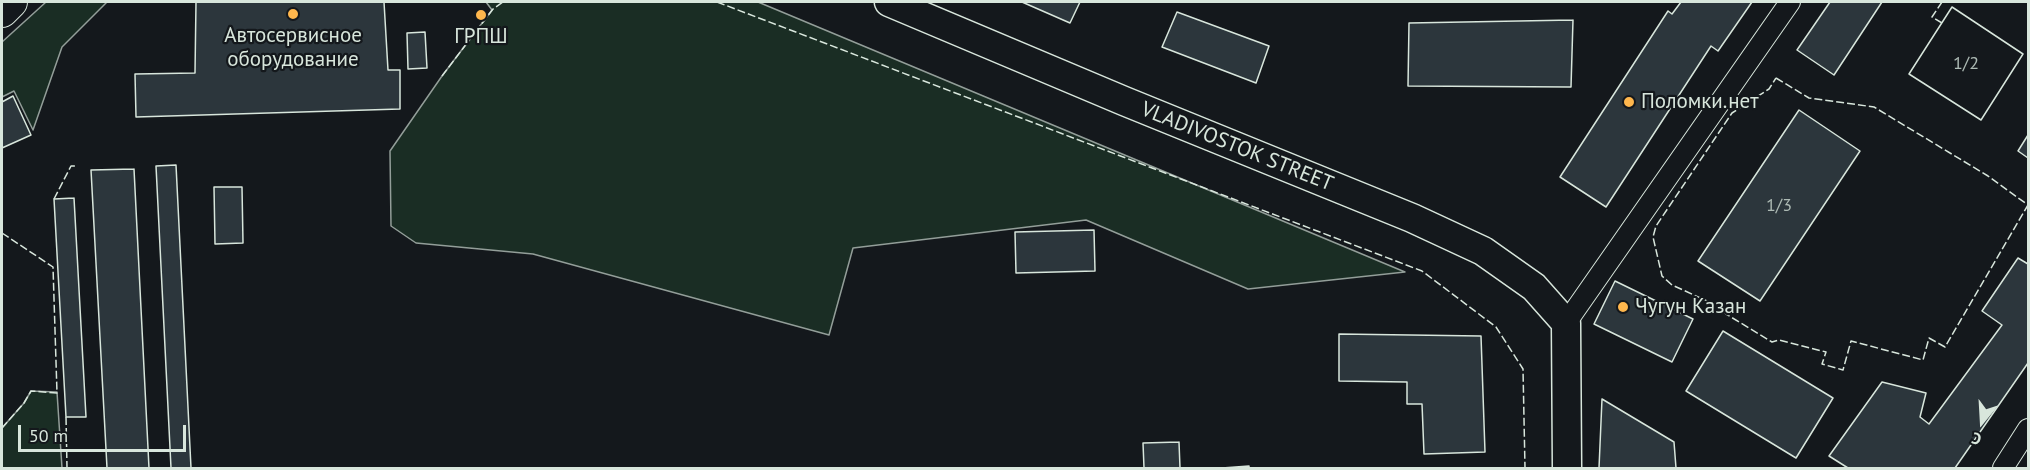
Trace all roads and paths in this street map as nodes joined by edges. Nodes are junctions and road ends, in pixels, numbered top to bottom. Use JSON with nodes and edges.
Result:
{"nodes":[{"id":1,"x":11,"y":2,"type":"edge"},
{"id":2,"x":889,"y":2,"type":"edge"},
{"id":3,"x":1790,"y":2,"type":"edge"},
{"id":4,"x":2,"y":10,"type":"edge"},
{"id":5,"x":1566,"y":323,"type":"junction"},
{"id":6,"x":2028,"y":429,"type":"edge"},
{"id":7,"x":1567,"y":468,"type":"edge"},
{"id":8,"x":2003,"y":468,"type":"edge"}],
"edges":[{"from":1,"to":4,"type":"main road"},
{"from":2,"to":5,"type":"street","name":"VLADIVOSTOK STREET"},
{"from":3,"to":5,"type":"street"},
{"from":5,"to":7,"type":"street"},
{"from":6,"to":8,"type":"street"}]}
